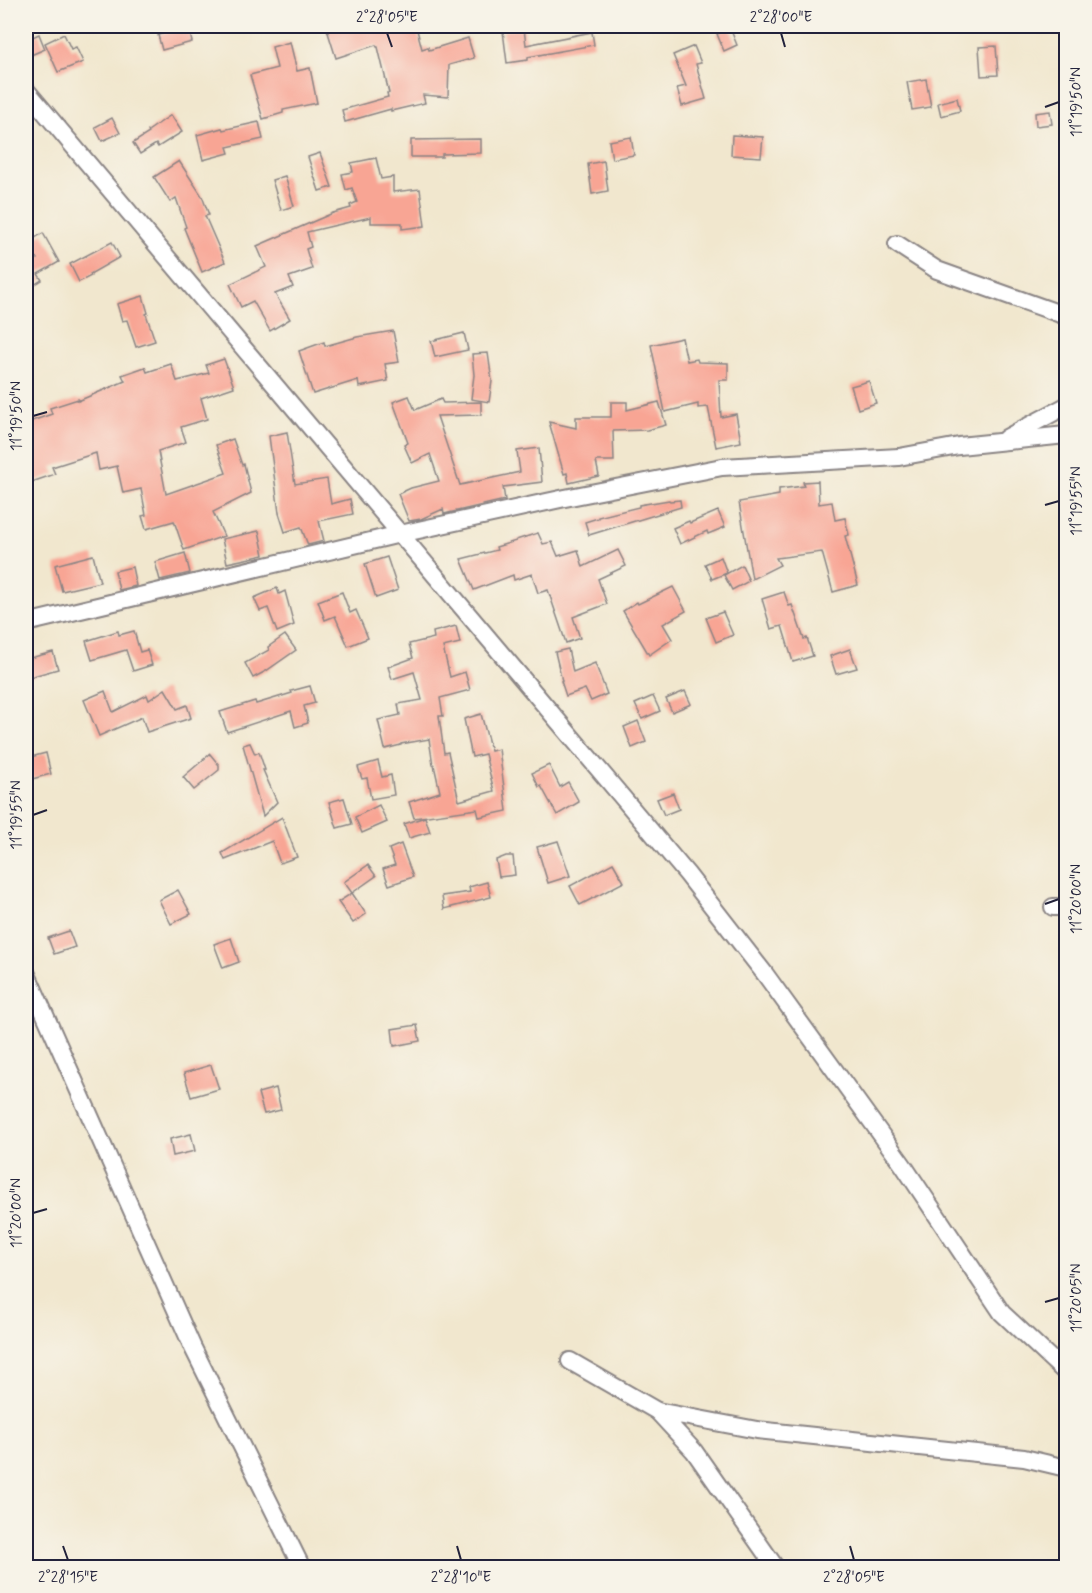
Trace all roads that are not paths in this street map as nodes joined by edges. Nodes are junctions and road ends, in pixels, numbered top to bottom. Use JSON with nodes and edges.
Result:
{"nodes":[{"id":1,"x":26,"y":90,"type":"edge"},
{"id":2,"x":897,"y":244,"type":"dead end"},
{"id":3,"x":1066,"y":316,"type":"edge"},
{"id":4,"x":1066,"y":406,"type":"edge"},
{"id":5,"x":1066,"y":435,"type":"edge"},
{"id":6,"x":998,"y":442,"type":"junction"},
{"id":7,"x":400,"y":534,"type":"junction"},
{"id":8,"x":26,"y":623,"type":"edge"},
{"id":9,"x":26,"y":972,"type":"edge"},
{"id":10,"x":570,"y":1361,"type":"dead end"},
{"id":11,"x":1066,"y":1373,"type":"edge"},
{"id":12,"x":657,"y":1412,"type":"junction"},
{"id":13,"x":1066,"y":1468,"type":"edge"},
{"id":14,"x":302,"y":1568,"type":"edge"},
{"id":15,"x":776,"y":1568,"type":"edge"}],
"edges":[{"from":1,"to":7,"type":"street"},
{"from":2,"to":3,"type":"street"},
{"from":4,"to":6,"type":"street"},
{"from":5,"to":6,"type":"street"},
{"from":6,"to":7,"type":"street"},
{"from":7,"to":8,"type":"street"},
{"from":7,"to":11,"type":"street"},
{"from":9,"to":14,"type":"street"},
{"from":10,"to":12,"type":"street"},
{"from":12,"to":13,"type":"street"},
{"from":12,"to":15,"type":"street"}]}
